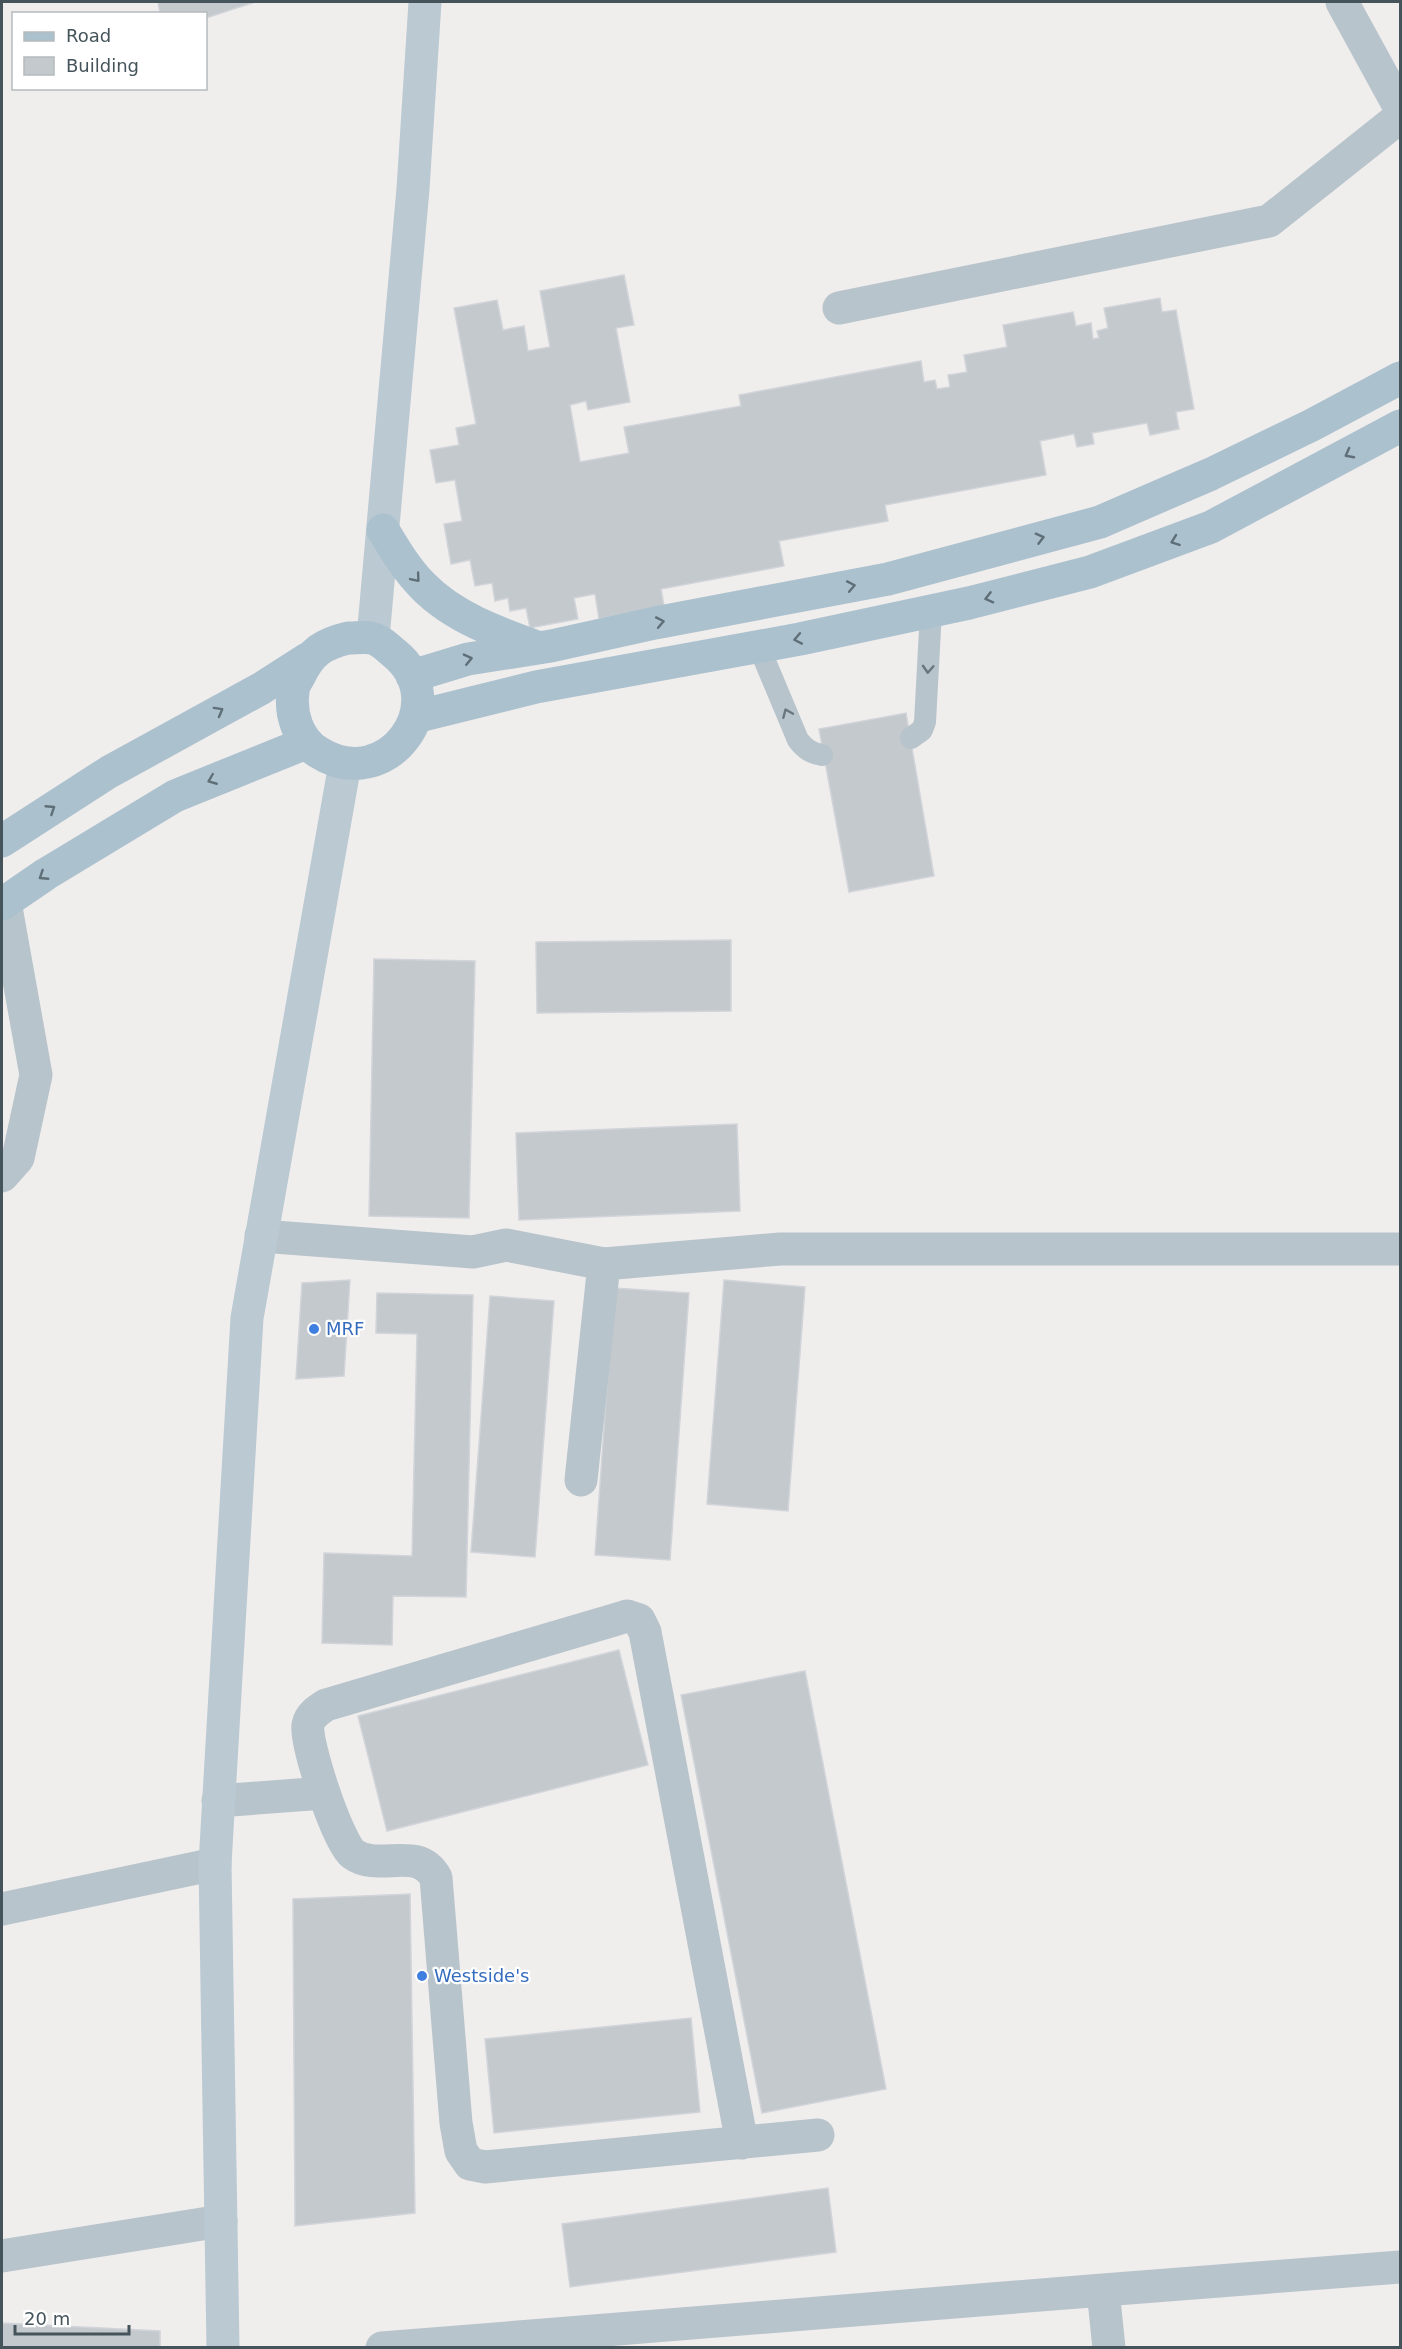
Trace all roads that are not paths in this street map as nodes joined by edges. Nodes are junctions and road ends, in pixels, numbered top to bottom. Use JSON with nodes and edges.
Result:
{"nodes":[{"id":1,"x":425,"y":2,"type":"edge"},
{"id":2,"x":1342,"y":2,"type":"edge"},
{"id":3,"x":1401,"y":108,"type":"edge"},
{"id":4,"x":1401,"y":117,"type":"edge"},
{"id":5,"x":839,"y":308,"type":"dead end"},
{"id":6,"x":1401,"y":378,"type":"edge"},
{"id":7,"x":1401,"y":426,"type":"edge"},
{"id":8,"x":383,"y":530,"type":"junction"},
{"id":9,"x":931,"y":611,"type":"junction"},
{"id":10,"x":373,"y":638,"type":"junction"},
{"id":11,"x":759,"y":647,"type":"junction"},
{"id":12,"x":538,"y":648,"type":"junction"},
{"id":13,"x":307,"y":660,"type":"junction"},
{"id":14,"x":412,"y":676,"type":"junction"},
{"id":15,"x":415,"y":717,"type":"junction"},
{"id":16,"x":911,"y":738,"type":"dead end"},
{"id":17,"x":306,"y":743,"type":"junction"},
{"id":18,"x":822,"y":756,"type":"dead end"},
{"id":19,"x":345,"y":764,"type":"junction"},
{"id":20,"x":2,"y":841,"type":"edge"},
{"id":21,"x":3,"y":903,"type":"edge"},
{"id":22,"x":2,"y":1176,"type":"edge"},
{"id":23,"x":261,"y":1236,"type":"junction"},
{"id":24,"x":1401,"y":1249,"type":"edge"},
{"id":25,"x":604,"y":1264,"type":"junction"},
{"id":26,"x":581,"y":1480,"type":"dead end"},
{"id":27,"x":324,"y":1793,"type":"junction"},
{"id":28,"x":218,"y":1801,"type":"junction"},
{"id":29,"x":215,"y":1864,"type":"junction"},
{"id":30,"x":2,"y":1909,"type":"edge"},
{"id":31,"x":818,"y":2136,"type":"dead end"},
{"id":32,"x":742,"y":2143,"type":"junction"},
{"id":33,"x":221,"y":2221,"type":"junction"},
{"id":34,"x":2,"y":2256,"type":"edge"},
{"id":35,"x":1401,"y":2267,"type":"edge"},
{"id":36,"x":1103,"y":2290,"type":"junction"},
{"id":37,"x":223,"y":2348,"type":"edge"},
{"id":38,"x":382,"y":2348,"type":"edge"},
{"id":39,"x":1110,"y":2348,"type":"edge"}],
"edges":[{"from":1,"to":8,"type":"main road"},
{"from":2,"to":3,"type":"street"},
{"from":4,"to":5,"type":"street"},
{"from":12,"to":6,"type":"main road","one_way":true},
{"from":7,"to":9,"type":"main road","one_way":true},
{"from":8,"to":10,"type":"main road"},
{"from":8,"to":12,"type":"main road","one_way":true},
{"from":9,"to":11,"type":"main road","one_way":true},
{"from":9,"to":16,"type":"lane","one_way":true},
{"from":10,"to":13,"type":"main road"},
{"from":10,"to":14,"type":"main road"},
{"from":11,"to":15,"type":"main road"},
{"from":18,"to":11,"type":"lane","one_way":true},
{"from":14,"to":12,"type":"main road","one_way":true},
{"from":13,"to":17,"type":"main road"},
{"from":20,"to":13,"type":"main road","one_way":true},
{"from":14,"to":15,"type":"main road"},
{"from":15,"to":19,"type":"main road"},
{"from":17,"to":19,"type":"main road"},
{"from":17,"to":21,"type":"main road","one_way":true},
{"from":19,"to":23,"type":"main road"},
{"from":21,"to":22,"type":"street"},
{"from":23,"to":25,"type":"street"},
{"from":23,"to":28,"type":"main road"},
{"from":24,"to":25,"type":"street"},
{"from":25,"to":26,"type":"street"},
{"from":27,"to":28,"type":"street"},
{"from":27,"to":32,"type":"street"},
{"from":27,"to":32,"type":"street"},
{"from":28,"to":29,"type":"main road"},
{"from":29,"to":30,"type":"street"},
{"from":29,"to":33,"type":"main road"},
{"from":31,"to":32,"type":"street"},
{"from":33,"to":34,"type":"street"},
{"from":33,"to":37,"type":"main road"},
{"from":35,"to":36,"type":"street"},
{"from":36,"to":38,"type":"street"},
{"from":36,"to":39,"type":"street"}]}
